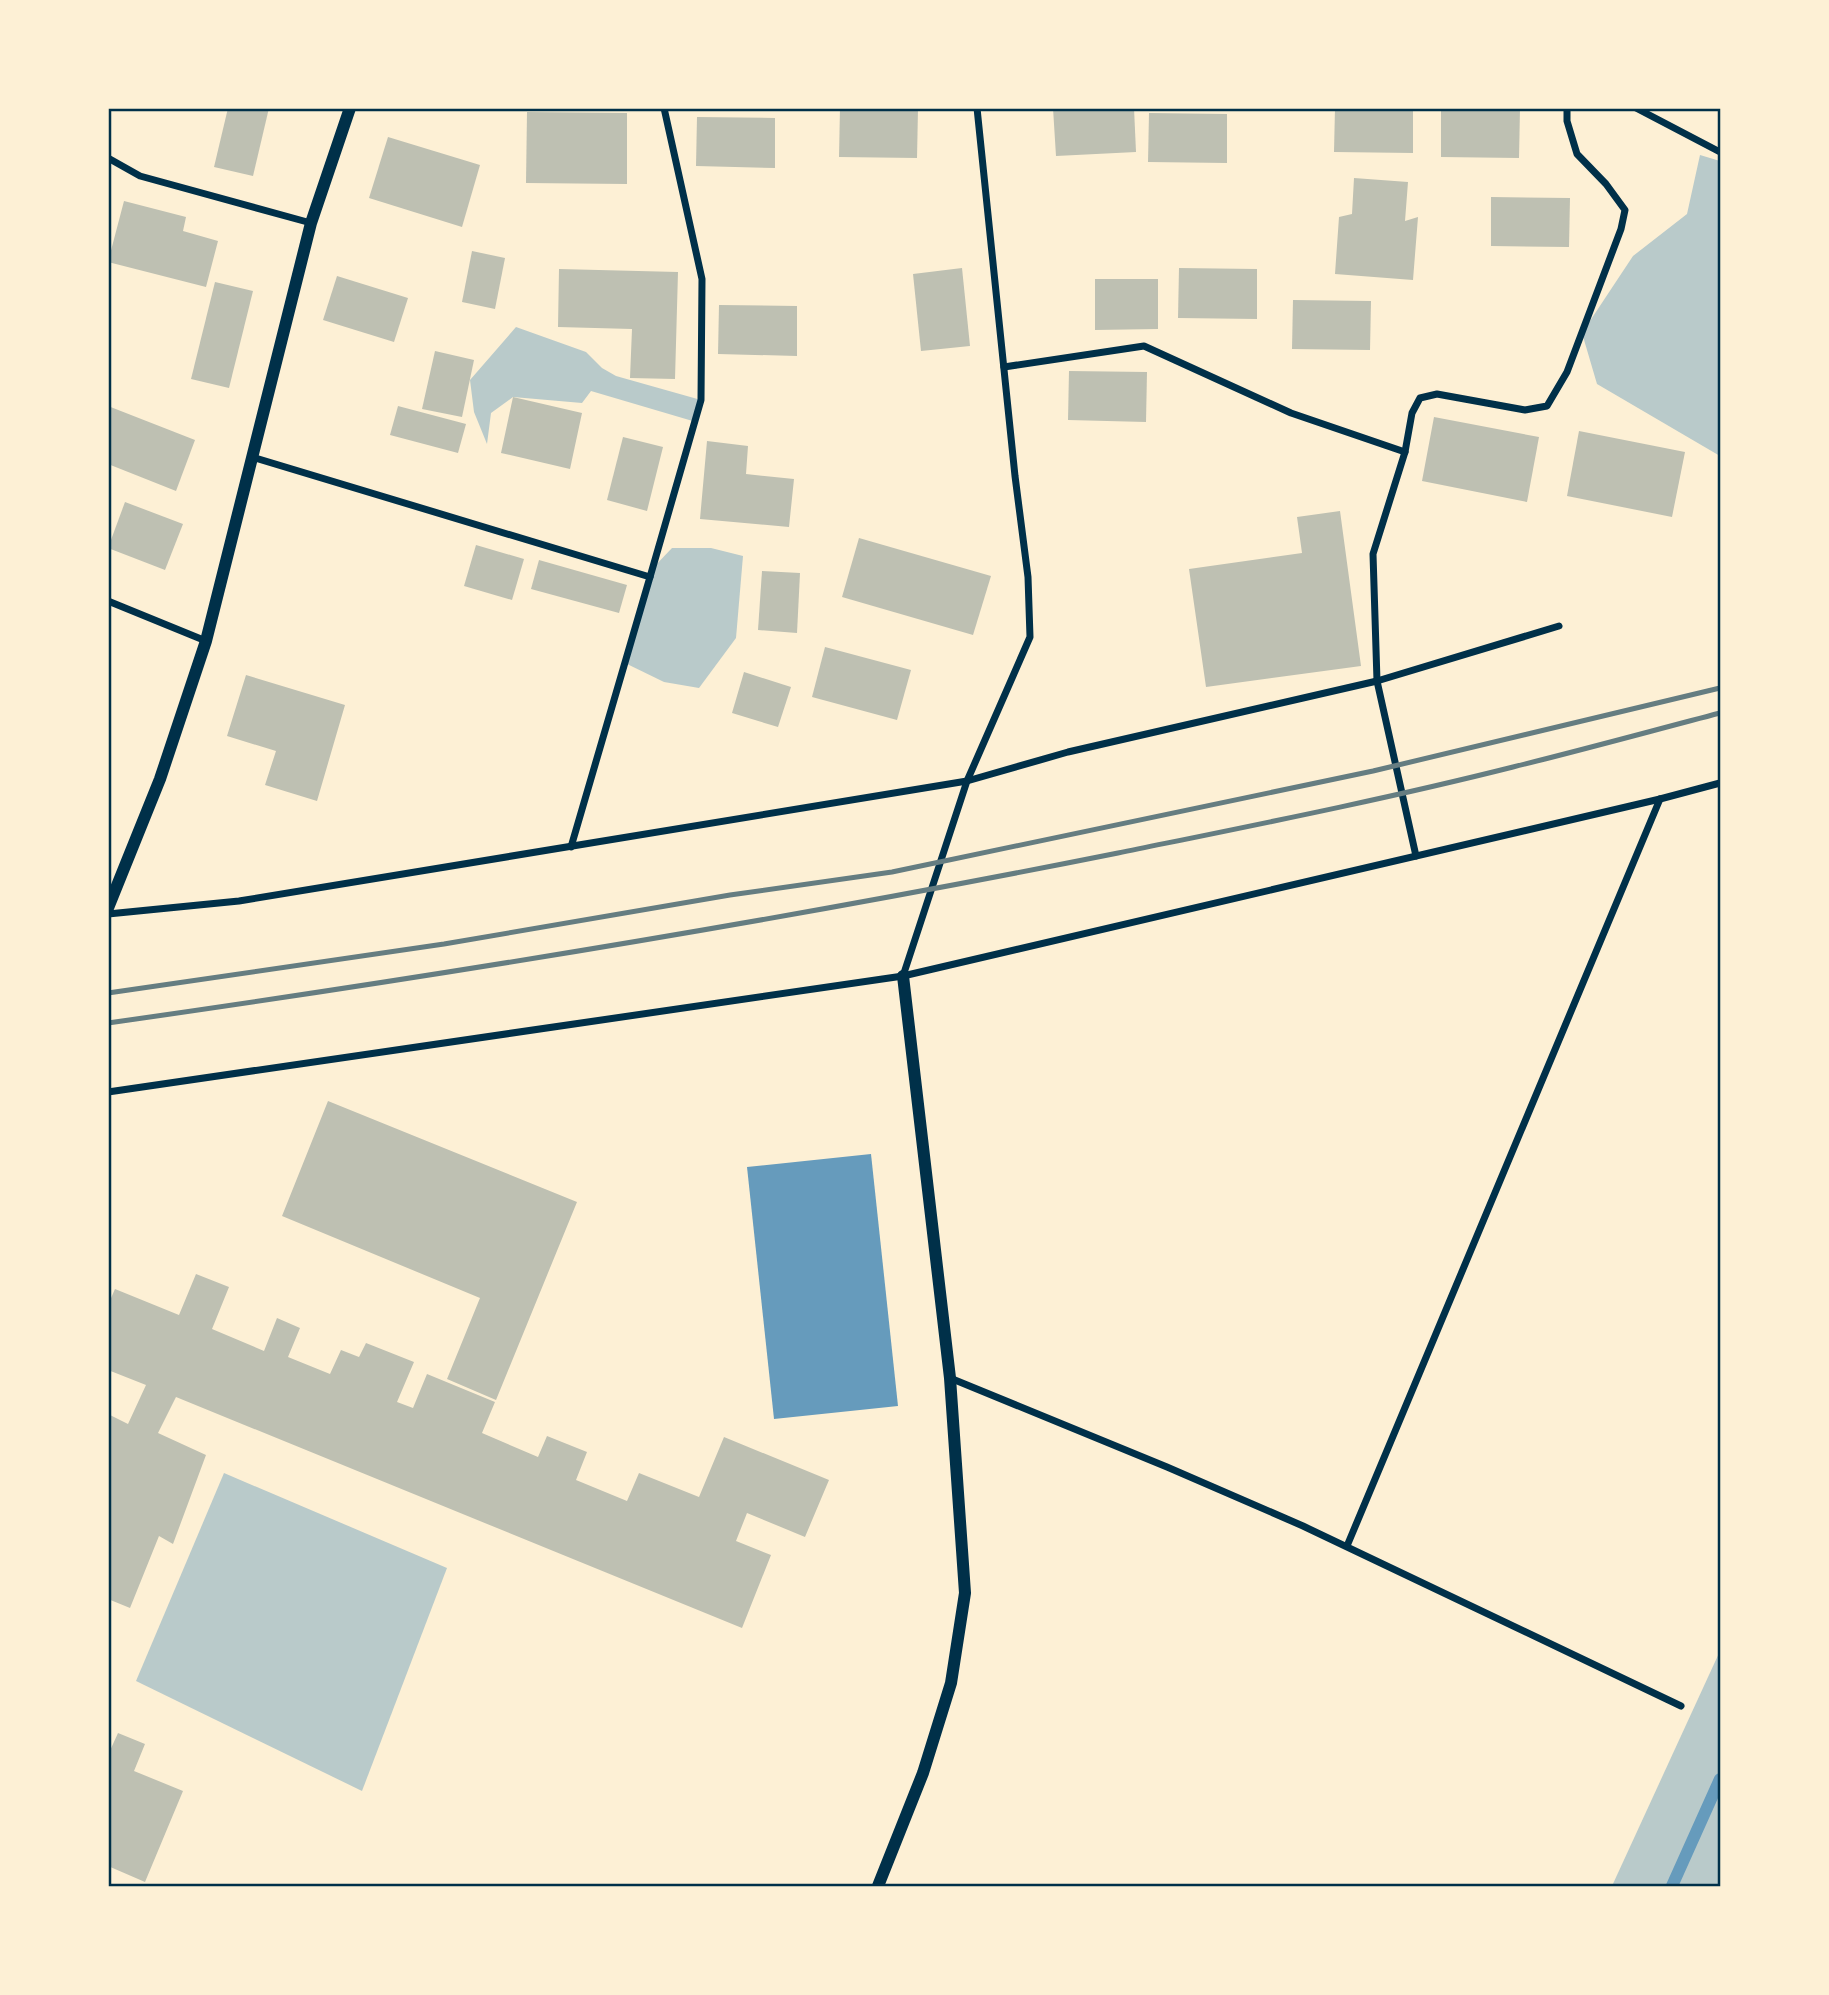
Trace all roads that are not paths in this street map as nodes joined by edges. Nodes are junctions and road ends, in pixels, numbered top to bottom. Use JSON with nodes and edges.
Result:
{"nodes":[{"id":1,"x":350,"y":108,"type":"edge"},
{"id":2,"x":664,"y":108,"type":"edge"},
{"id":3,"x":977,"y":108,"type":"edge"},
{"id":4,"x":1567,"y":108,"type":"edge"},
{"id":5,"x":1636,"y":108,"type":"edge"},
{"id":6,"x":1720,"y":152,"type":"edge"},
{"id":7,"x":108,"y":158,"type":"edge"},
{"id":8,"x":311,"y":223,"type":"junction"},
{"id":9,"x":1004,"y":367,"type":"junction"},
{"id":10,"x":1405,"y":452,"type":"junction"},
{"id":11,"x":252,"y":457,"type":"junction"},
{"id":12,"x":650,"y":578,"type":"junction"},
{"id":13,"x":108,"y":601,"type":"edge"},
{"id":14,"x":1559,"y":626,"type":"dead end"},
{"id":15,"x":206,"y":641,"type":"junction"},
{"id":16,"x":1377,"y":681,"type":"junction"},
{"id":17,"x":967,"y":781,"type":"junction"},
{"id":18,"x":1720,"y":783,"type":"edge"},
{"id":19,"x":1660,"y":799,"type":"junction"},
{"id":20,"x":571,"y":847,"type":"junction"},
{"id":21,"x":1416,"y":856,"type":"junction"},
{"id":22,"x":108,"y":908,"type":"edge"},
{"id":23,"x":108,"y":914,"type":"edge"},
{"id":24,"x":903,"y":976,"type":"junction"},
{"id":25,"x":108,"y":1092,"type":"edge"},
{"id":26,"x":950,"y":1378,"type":"junction"},
{"id":27,"x":1347,"y":1546,"type":"junction"},
{"id":28,"x":1681,"y":1706,"type":"dead end"},
{"id":29,"x":878,"y":1886,"type":"edge"}],
"edges":[{"from":1,"to":8,"type":"street"},
{"from":2,"to":12,"type":"street"},
{"from":3,"to":9,"type":"street"},
{"from":4,"to":10,"type":"street"},
{"from":5,"to":6,"type":"street"},
{"from":7,"to":8,"type":"street"},
{"from":8,"to":11,"type":"street"},
{"from":9,"to":10,"type":"street"},
{"from":9,"to":17,"type":"street"},
{"from":10,"to":16,"type":"street"},
{"from":11,"to":12,"type":"street"},
{"from":11,"to":15,"type":"street"},
{"from":12,"to":20,"type":"street"},
{"from":13,"to":15,"type":"street"},
{"from":14,"to":16,"type":"street"},
{"from":15,"to":22,"type":"street"},
{"from":16,"to":17,"type":"street"},
{"from":16,"to":21,"type":"street"},
{"from":17,"to":20,"type":"street"},
{"from":17,"to":24,"type":"street"},
{"from":18,"to":19,"type":"street"},
{"from":19,"to":21,"type":"street"},
{"from":19,"to":27,"type":"street"},
{"from":20,"to":23,"type":"street"},
{"from":21,"to":24,"type":"street"},
{"from":24,"to":25,"type":"street"},
{"from":24,"to":26,"type":"street"},
{"from":26,"to":27,"type":"street"},
{"from":26,"to":29,"type":"street"},
{"from":27,"to":28,"type":"street"}]}
